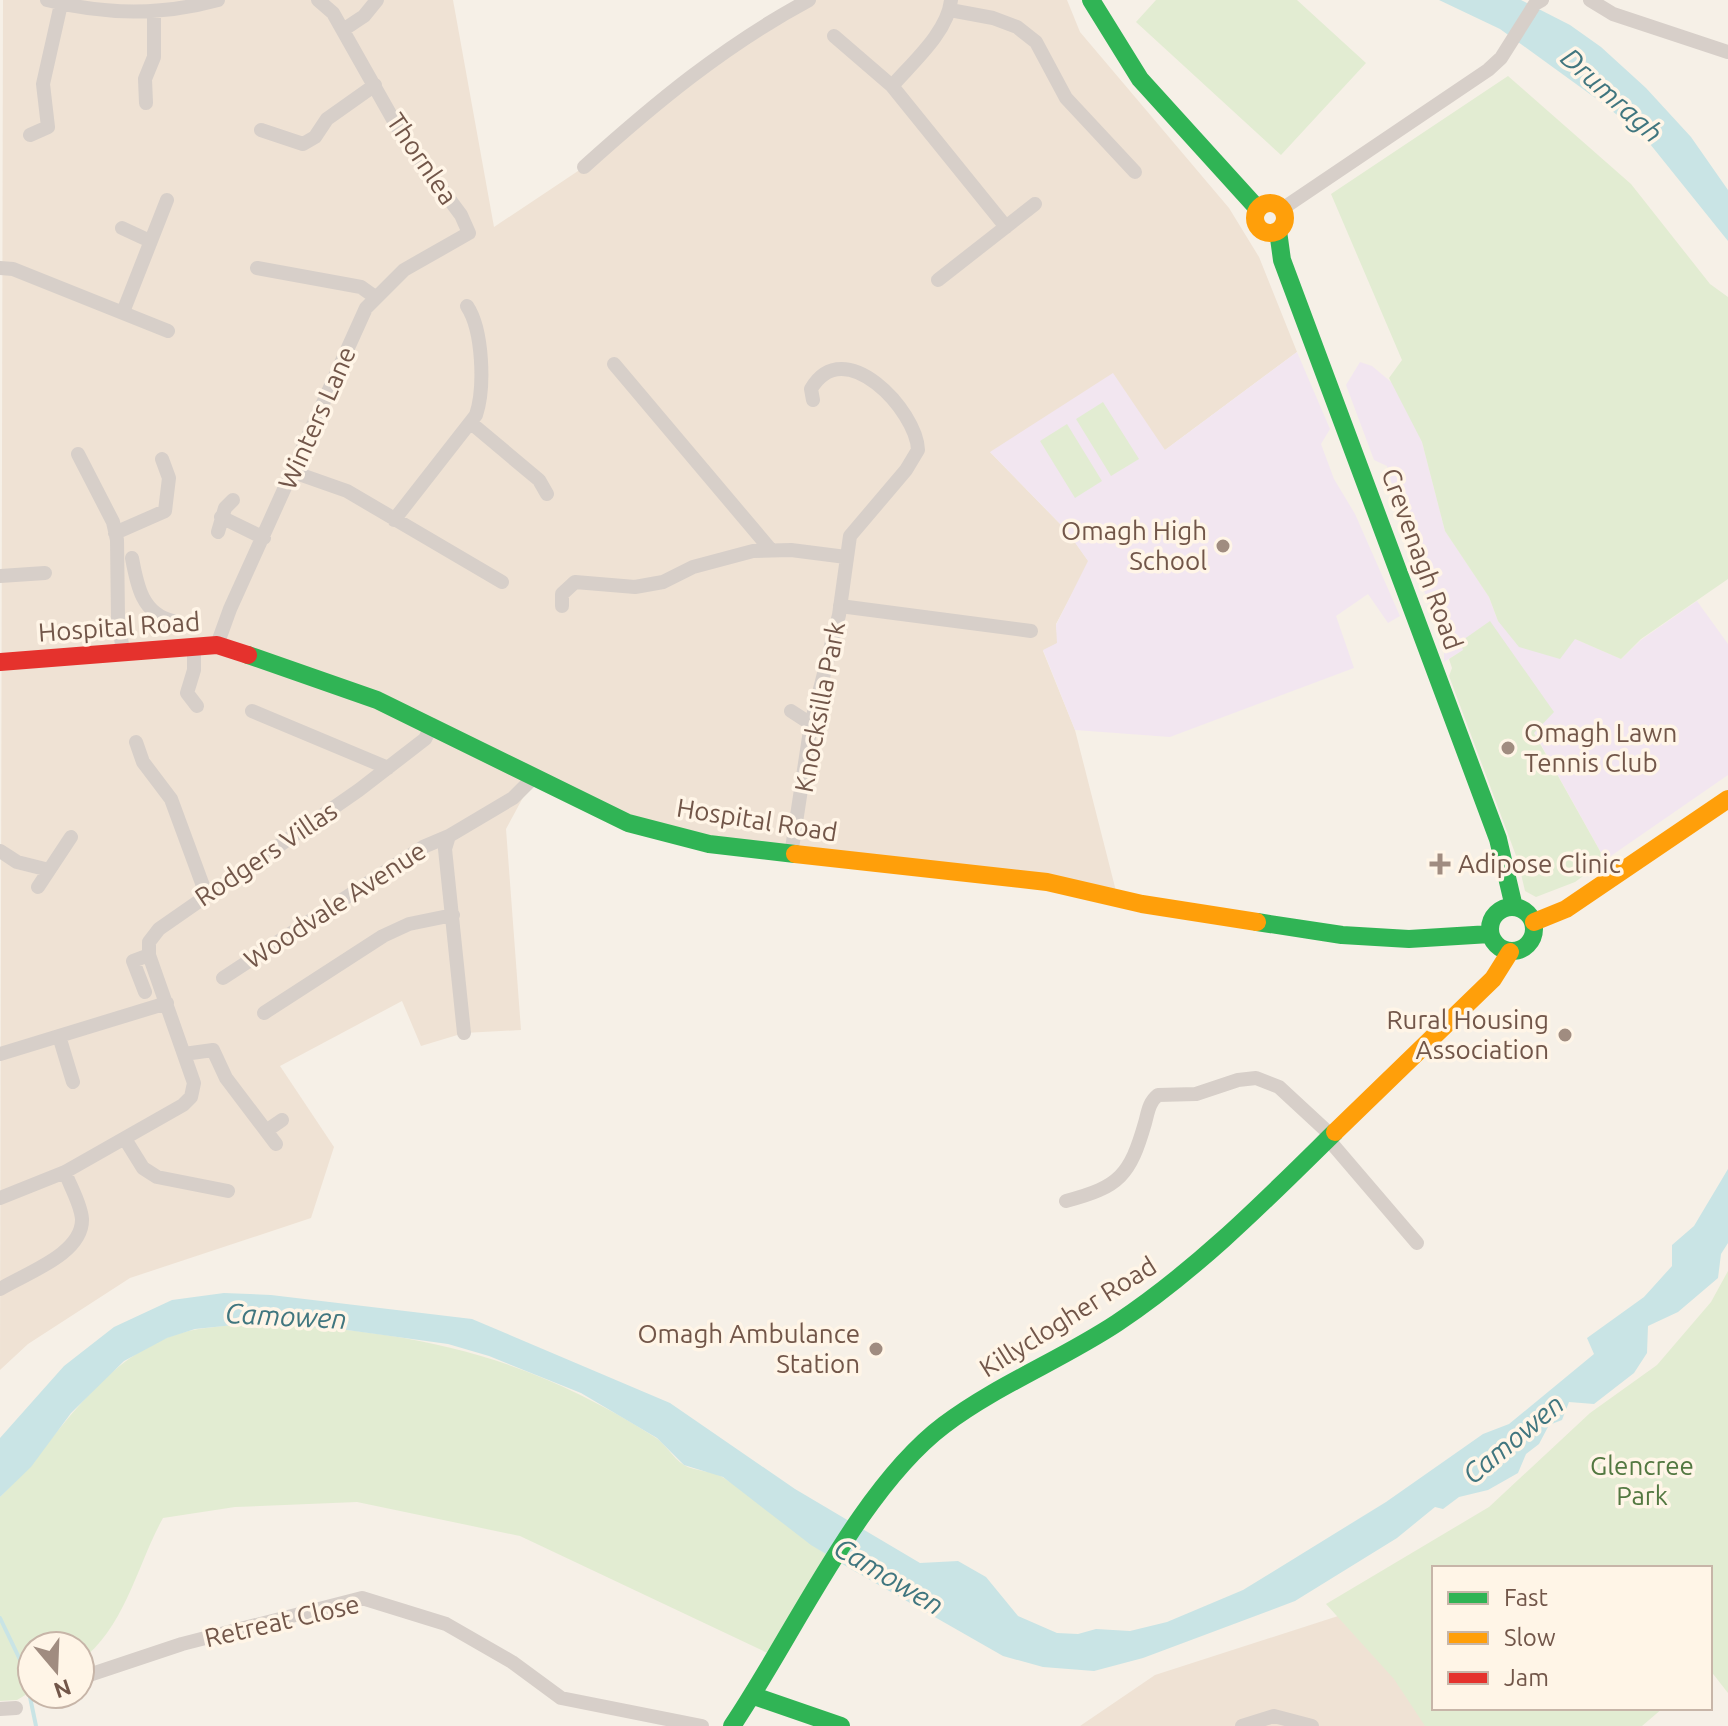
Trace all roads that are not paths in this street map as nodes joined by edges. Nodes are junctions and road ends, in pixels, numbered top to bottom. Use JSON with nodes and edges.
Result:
{"nodes":[{"id":1,"x":218,"y":0,"type":"edge"},
{"id":2,"x":318,"y":0,"type":"edge"},
{"id":3,"x":377,"y":0,"type":"edge"},
{"id":4,"x":809,"y":0,"type":"edge"},
{"id":5,"x":1091,"y":0,"type":"edge"},
{"id":6,"x":1590,"y":0,"type":"edge"},
{"id":7,"x":54,"y":2,"type":"edge"},
{"id":8,"x":1538,"y":2,"type":"edge"},
{"id":9,"x":950,"y":5,"type":"edge"},
{"id":10,"x":154,"y":12,"type":"junction"},
{"id":11,"x":343,"y":30,"type":"junction"},
{"id":12,"x":834,"y":36,"type":"dead end"},
{"id":13,"x":1728,"y":52,"type":"edge"},
{"id":14,"x":375,"y":85,"type":"junction"},
{"id":15,"x":892,"y":86,"type":"junction"},
{"id":16,"x":146,"y":103,"type":"dead end"},
{"id":17,"x":261,"y":130,"type":"dead end"},
{"id":18,"x":30,"y":135,"type":"dead end"},
{"id":19,"x":584,"y":167,"type":"dead end"},
{"id":20,"x":1135,"y":172,"type":"dead end"},
{"id":21,"x":167,"y":200,"type":"dead end"},
{"id":22,"x":1035,"y":204,"type":"dead end"},
{"id":23,"x":1258,"y":209,"type":"junction"},
{"id":24,"x":1282,"y":209,"type":"junction"},
{"id":25,"x":1006,"y":227,"type":"junction"},
{"id":26,"x":122,"y":228,"type":"dead end"},
{"id":27,"x":1278,"y":231,"type":"junction"},
{"id":28,"x":469,"y":233,"type":"joint"},
{"id":29,"x":150,"y":241,"type":"junction"},
{"id":30,"x":0,"y":268,"type":"edge"},
{"id":31,"x":257,"y":268,"type":"dead end"},
{"id":32,"x":938,"y":280,"type":"dead end"},
{"id":33,"x":375,"y":297,"type":"junction"},
{"id":34,"x":467,"y":306,"type":"dead end"},
{"id":35,"x":123,"y":312,"type":"junction"},
{"id":36,"x":168,"y":331,"type":"dead end"},
{"id":37,"x":614,"y":364,"type":"dead end"},
{"id":38,"x":813,"y":400,"type":"dead end"},
{"id":39,"x":471,"y":423,"type":"junction"},
{"id":40,"x":78,"y":454,"type":"dead end"},
{"id":41,"x":162,"y":459,"type":"dead end"},
{"id":42,"x":293,"y":472,"type":"junction"},
{"id":43,"x":547,"y":494,"type":"dead end"},
{"id":44,"x":233,"y":500,"type":"dead end"},
{"id":45,"x":394,"y":520,"type":"junction"},
{"id":46,"x":115,"y":533,"type":"junction"},
{"id":47,"x":264,"y":538,"type":"junction"},
{"id":48,"x":771,"y":550,"type":"junction"},
{"id":49,"x":846,"y":557,"type":"junction"},
{"id":50,"x":132,"y":558,"type":"dead end"},
{"id":51,"x":45,"y":573,"type":"dead end"},
{"id":52,"x":0,"y":576,"type":"edge"},
{"id":53,"x":502,"y":582,"type":"dead end"},
{"id":54,"x":141,"y":592,"type":"junction"},
{"id":55,"x":118,"y":599,"type":"junction"},
{"id":56,"x":562,"y":606,"type":"dead end"},
{"id":57,"x":840,"y":606,"type":"junction"},
{"id":58,"x":173,"y":621,"type":"dead end"},
{"id":59,"x":1031,"y":631,"type":"dead end"},
{"id":60,"x":217,"y":645,"type":"junction"},
{"id":61,"x":194,"y":647,"type":"junction"},
{"id":62,"x":123,"y":652,"type":"junction"},
{"id":63,"x":0,"y":662,"type":"edge"},
{"id":64,"x":197,"y":706,"type":"dead end"},
{"id":65,"x":252,"y":711,"type":"dead end"},
{"id":66,"x":791,"y":711,"type":"dead end"},
{"id":67,"x":811,"y":724,"type":"junction"},
{"id":68,"x":432,"y":725,"type":"junction"},
{"id":69,"x":136,"y":742,"type":"dead end"},
{"id":70,"x":388,"y":768,"type":"junction"},
{"id":71,"x":533,"y":778,"type":"junction"},
{"id":72,"x":1728,"y":799,"type":"edge"},
{"id":73,"x":449,"y":836,"type":"junction"},
{"id":74,"x":71,"y":837,"type":"dead end"},
{"id":75,"x":0,"y":851,"type":"edge"},
{"id":76,"x":791,"y":855,"type":"junction"},
{"id":77,"x":49,"y":870,"type":"junction"},
{"id":78,"x":38,"y":887,"type":"dead end"},
{"id":79,"x":206,"y":894,"type":"junction"},
{"id":80,"x":1514,"y":907,"type":"junction"},
{"id":81,"x":453,"y":915,"type":"junction"},
{"id":82,"x":1534,"y":922,"type":"junction"},
{"id":83,"x":1490,"y":934,"type":"junction"},
{"id":84,"x":1510,"y":952,"type":"junction"},
{"id":85,"x":149,"y":955,"type":"junction"},
{"id":86,"x":223,"y":978,"type":"dead end"},
{"id":87,"x":145,"y":992,"type":"dead end"},
{"id":88,"x":167,"y":1003,"type":"junction"},
{"id":89,"x":264,"y":1013,"type":"dead end"},
{"id":90,"x":464,"y":1033,"type":"dead end"},
{"id":91,"x":59,"y":1036,"type":"junction"},
{"id":92,"x":0,"y":1054,"type":"edge"},
{"id":93,"x":184,"y":1054,"type":"junction"},
{"id":94,"x":73,"y":1082,"type":"dead end"},
{"id":95,"x":282,"y":1120,"type":"dead end"},
{"id":96,"x":266,"y":1131,"type":"junction"},
{"id":97,"x":1330,"y":1138,"type":"junction"},
{"id":98,"x":125,"y":1139,"type":"junction"},
{"id":99,"x":276,"y":1144,"type":"dead end"},
{"id":100,"x":65,"y":1172,"type":"junction"},
{"id":101,"x":228,"y":1191,"type":"dead end"},
{"id":102,"x":0,"y":1198,"type":"edge"},
{"id":103,"x":1066,"y":1201,"type":"dead end"},
{"id":104,"x":1417,"y":1243,"type":"dead end"},
{"id":105,"x":0,"y":1289,"type":"edge"},
{"id":106,"x":96,"y":1673,"type":"edge"},
{"id":107,"x":754,"y":1696,"type":"junction"},
{"id":108,"x":16,"y":1708,"type":"dead end"},
{"id":109,"x":0,"y":1709,"type":"edge"},
{"id":110,"x":702,"y":1726,"type":"edge"},
{"id":111,"x":732,"y":1726,"type":"edge"},
{"id":112,"x":841,"y":1726,"type":"edge"},
{"id":113,"x":1242,"y":1726,"type":"edge"},
{"id":114,"x":1312,"y":1726,"type":"edge"}],
"edges":[{"from":1,"to":10,"type":"street"},
{"from":2,"to":11,"type":"street","name":"Thornlea"},
{"from":3,"to":11,"type":"street"},
{"from":4,"to":19,"type":"street"},
{"from":5,"to":23,"type":"main road"},
{"from":6,"to":13,"type":"street"},
{"from":7,"to":10,"type":"street"},
{"from":7,"to":18,"type":"street"},
{"from":8,"to":24,"type":"street"},
{"from":9,"to":15,"type":"street"},
{"from":9,"to":20,"type":"street"},
{"from":10,"to":16,"type":"street"},
{"from":11,"to":14,"type":"street","name":"Thornlea"},
{"from":12,"to":15,"type":"street"},
{"from":14,"to":17,"type":"street","name":"Thornlea"},
{"from":14,"to":28,"type":"street","name":"Thornlea"},
{"from":15,"to":25,"type":"street"},
{"from":21,"to":29,"type":"street"},
{"from":22,"to":25,"type":"street"},
{"from":23,"to":24,"type":"main road"},
{"from":23,"to":27,"type":"main road"},
{"from":24,"to":27,"type":"main road"},
{"from":25,"to":32,"type":"street"},
{"from":26,"to":29,"type":"street"},
{"from":27,"to":80,"type":"main road","name":"Crevenagh Road"},
{"from":28,"to":33,"type":"street","name":"Winters Lane"},
{"from":29,"to":35,"type":"street"},
{"from":30,"to":35,"type":"street"},
{"from":31,"to":33,"type":"street"},
{"from":33,"to":42,"type":"street","name":"Winters Lane"},
{"from":34,"to":39,"type":"street"},
{"from":35,"to":36,"type":"street"},
{"from":37,"to":48,"type":"street"},
{"from":38,"to":49,"type":"street","name":"Knocksilla Park"},
{"from":39,"to":43,"type":"street"},
{"from":39,"to":45,"type":"street"},
{"from":40,"to":46,"type":"street"},
{"from":41,"to":46,"type":"street"},
{"from":42,"to":45,"type":"street"},
{"from":42,"to":47,"type":"street","name":"Winters Lane"},
{"from":44,"to":47,"type":"street"},
{"from":45,"to":53,"type":"street"},
{"from":46,"to":55,"type":"street"},
{"from":47,"to":60,"type":"street","name":"Winters Lane"},
{"from":48,"to":49,"type":"street"},
{"from":48,"to":56,"type":"street"},
{"from":49,"to":57,"type":"street","name":"Knocksilla Park"},
{"from":50,"to":54,"type":"street"},
{"from":51,"to":52,"type":"street"},
{"from":54,"to":55,"type":"street"},
{"from":54,"to":58,"type":"street"},
{"from":55,"to":62,"type":"street"},
{"from":57,"to":59,"type":"street","name":"Knocksilla Park"},
{"from":57,"to":67,"type":"street","name":"Knocksilla Park"},
{"from":60,"to":61,"type":"main road","name":"Hospital Road"},
{"from":60,"to":68,"type":"main road","name":"Hospital Road"},
{"from":61,"to":62,"type":"main road","name":"Hospital Road"},
{"from":61,"to":64,"type":"street"},
{"from":62,"to":63,"type":"main road","name":"Hospital Road"},
{"from":65,"to":70,"type":"street"},
{"from":66,"to":67,"type":"street"},
{"from":67,"to":76,"type":"street","name":"Knocksilla Park"},
{"from":68,"to":70,"type":"street","name":"Rodgers Villas"},
{"from":68,"to":71,"type":"main road","name":"Hospital Road"},
{"from":69,"to":79,"type":"street"},
{"from":70,"to":79,"type":"street","name":"Rodgers Villas"},
{"from":71,"to":73,"type":"street","name":"Woodvale Avenue"},
{"from":71,"to":76,"type":"main road","name":"Hospital Road"},
{"from":72,"to":82,"type":"main road"},
{"from":73,"to":81,"type":"street","name":"Woodvale Avenue"},
{"from":73,"to":86,"type":"street","name":"Woodvale Avenue"},
{"from":74,"to":77,"type":"street"},
{"from":75,"to":77,"type":"street"},
{"from":76,"to":83,"type":"main road","name":"Hospital Road"},
{"from":77,"to":78,"type":"street"},
{"from":79,"to":85,"type":"street","name":"Rodgers Villas"},
{"from":80,"to":82,"type":"main road"},
{"from":80,"to":83,"type":"main road"},
{"from":81,"to":89,"type":"street","name":"Woodvale Avenue"},
{"from":81,"to":90,"type":"street","name":"Woodvale Avenue"},
{"from":82,"to":84,"type":"main road"},
{"from":83,"to":84,"type":"main road"},
{"from":84,"to":97,"type":"main road","name":"Killyclogher Road"},
{"from":85,"to":87,"type":"street","name":"Rodgers Villas"},
{"from":85,"to":88,"type":"street"},
{"from":88,"to":91,"type":"street"},
{"from":88,"to":93,"type":"street"},
{"from":91,"to":92,"type":"street"},
{"from":91,"to":94,"type":"street"},
{"from":93,"to":96,"type":"street"},
{"from":93,"to":98,"type":"street"},
{"from":95,"to":96,"type":"street"},
{"from":96,"to":99,"type":"street"},
{"from":97,"to":103,"type":"street"},
{"from":97,"to":104,"type":"street"},
{"from":97,"to":107,"type":"main road","name":"Killyclogher Road"},
{"from":98,"to":100,"type":"street"},
{"from":98,"to":101,"type":"street"},
{"from":100,"to":102,"type":"street"},
{"from":100,"to":105,"type":"street"},
{"from":106,"to":110,"type":"street","name":"Retreat Close"},
{"from":107,"to":111,"type":"main road","name":"Killyclogher Road"},
{"from":107,"to":112,"type":"main road"},
{"from":108,"to":109,"type":"street"},
{"from":113,"to":114,"type":"street"}]}
